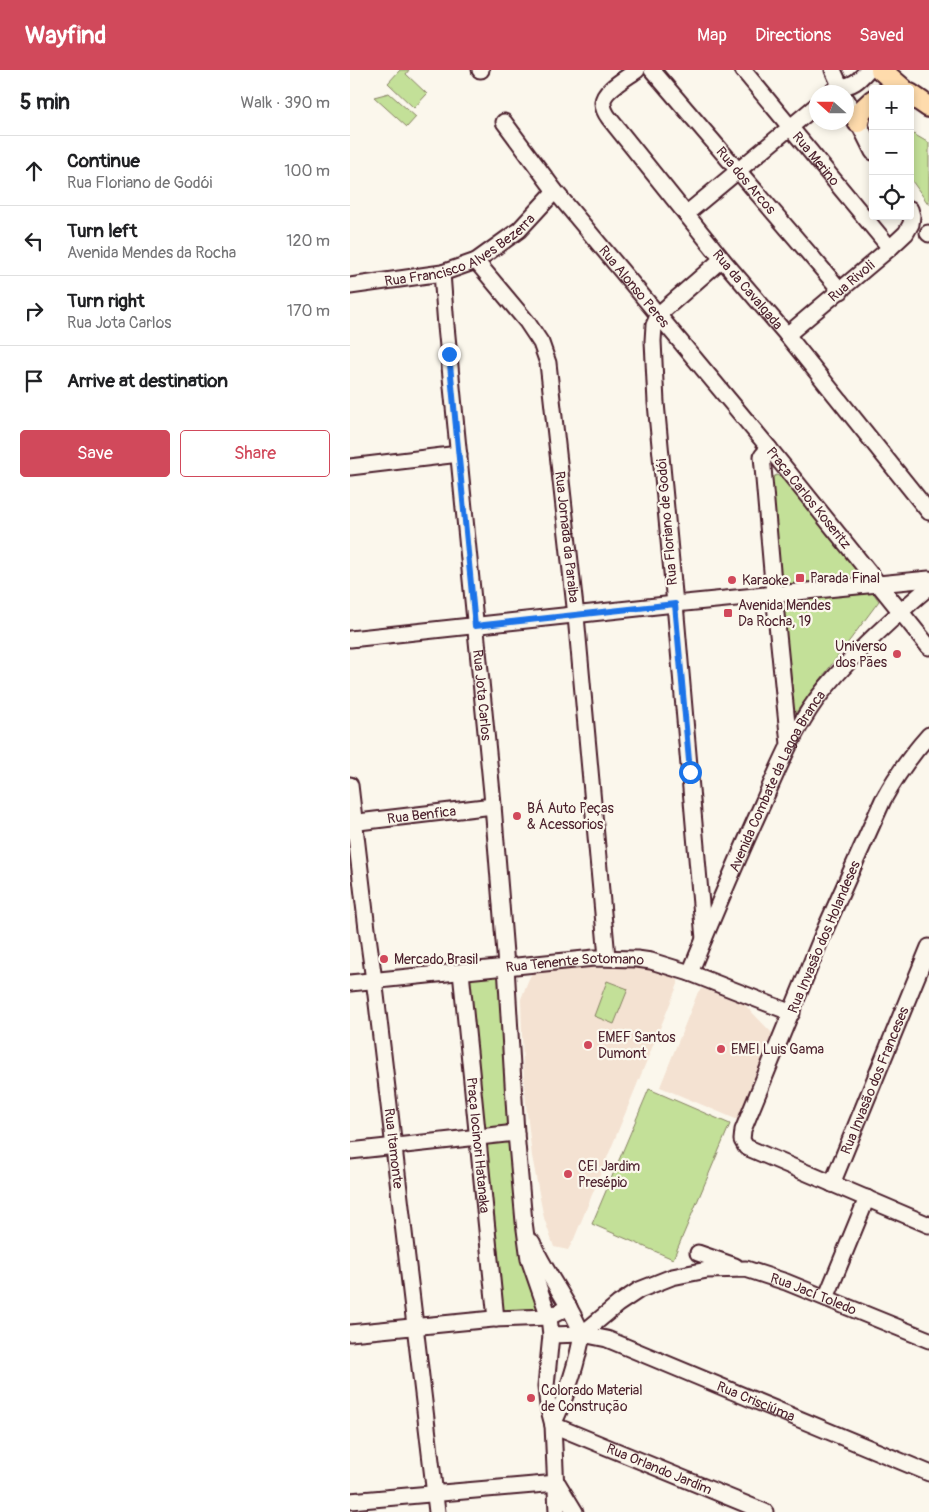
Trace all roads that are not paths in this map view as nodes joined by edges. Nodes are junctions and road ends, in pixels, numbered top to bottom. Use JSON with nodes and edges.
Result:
{"nodes":[{"id":1,"x":637,"y":70,"type":"edge"},
{"id":2,"x":652,"y":70,"type":"edge"},
{"id":3,"x":743,"y":70,"type":"edge"},
{"id":4,"x":833,"y":70,"type":"edge"},
{"id":5,"x":868,"y":70,"type":"edge"},
{"id":6,"x":881,"y":70,"type":"edge"},
{"id":7,"x":838,"y":85,"type":"edge"},
{"id":8,"x":852,"y":85,"type":"edge"},
{"id":9,"x":898,"y":85,"type":"edge"},
{"id":10,"x":914,"y":97,"type":"edge"},
{"id":11,"x":869,"y":103,"type":"edge"},
{"id":12,"x":929,"y":107,"type":"edge"},
{"id":13,"x":809,"y":111,"type":"edge"},
{"id":14,"x":854,"y":116,"type":"edge"},
{"id":15,"x":504,"y":122,"type":"dead end"},
{"id":16,"x":858,"y":122,"type":"junction"},
{"id":17,"x":790,"y":127,"type":"junction"},
{"id":18,"x":869,"y":144,"type":"edge"},
{"id":19,"x":738,"y":170,"type":"junction"},
{"id":20,"x":555,"y":191,"type":"junction"},
{"id":21,"x":686,"y":214,"type":"junction"},
{"id":22,"x":911,"y":220,"type":"edge"},
{"id":23,"x":890,"y":248,"type":"junction"},
{"id":24,"x":722,"y":259,"type":"junction"},
{"id":25,"x":476,"y":261,"type":"junction"},
{"id":26,"x":442,"y":273,"type":"junction"},
{"id":27,"x":350,"y":286,"type":"edge"},
{"id":28,"x":841,"y":290,"type":"junction"},
{"id":29,"x":659,"y":314,"type":"junction"},
{"id":30,"x":787,"y":335,"type":"junction"},
{"id":31,"x":769,"y":448,"type":"junction"},
{"id":32,"x":458,"y":454,"type":"junction"},
{"id":33,"x":350,"y":467,"type":"edge"},
{"id":34,"x":929,"y":512,"type":"edge"},
{"id":35,"x":929,"y":579,"type":"edge"},
{"id":36,"x":878,"y":583,"type":"junction"},
{"id":37,"x":929,"y":587,"type":"edge"},
{"id":38,"x":774,"y":594,"type":"junction"},
{"id":39,"x":675,"y":604,"type":"junction"},
{"id":40,"x":900,"y":612,"type":"junction"},
{"id":41,"x":576,"y":616,"type":"junction"},
{"id":42,"x":475,"y":626,"type":"junction"},
{"id":43,"x":350,"y":639,"type":"edge"},
{"id":44,"x":929,"y":647,"type":"edge"},
{"id":45,"x":929,"y":735,"type":"edge"},
{"id":46,"x":789,"y":744,"type":"junction"},
{"id":47,"x":350,"y":785,"type":"edge"},
{"id":48,"x":493,"y":806,"type":"junction"},
{"id":49,"x":352,"y":822,"type":"edge"},
{"id":50,"x":704,"y":939,"type":"junction"},
{"id":51,"x":929,"y":947,"type":"edge"},
{"id":52,"x":607,"y":957,"type":"junction"},
{"id":53,"x":506,"y":966,"type":"junction"},
{"id":54,"x":461,"y":972,"type":"junction"},
{"id":55,"x":690,"y":973,"type":"junction"},
{"id":56,"x":374,"y":980,"type":"junction"},
{"id":57,"x":350,"y":983,"type":"edge"},
{"id":58,"x":792,"y":1013,"type":"junction"},
{"id":59,"x":516,"y":1133,"type":"junction"},
{"id":60,"x":477,"y":1138,"type":"junction"},
{"id":61,"x":394,"y":1146,"type":"junction"},
{"id":62,"x":350,"y":1151,"type":"edge"},
{"id":63,"x":832,"y":1184,"type":"junction"},
{"id":64,"x":867,"y":1198,"type":"junction"},
{"id":65,"x":927,"y":1219,"type":"edge"},
{"id":66,"x":524,"y":1222,"type":"junction"},
{"id":67,"x":698,"y":1252,"type":"dead end"},
{"id":68,"x":746,"y":1269,"type":"junction"},
{"id":69,"x":826,"y":1298,"type":"junction"},
{"id":70,"x":569,"y":1307,"type":"junction"},
{"id":71,"x":549,"y":1317,"type":"junction"},
{"id":72,"x":496,"y":1319,"type":"junction"},
{"id":73,"x":414,"y":1326,"type":"junction"},
{"id":74,"x":350,"y":1333,"type":"edge"},
{"id":75,"x":582,"y":1334,"type":"junction"},
{"id":76,"x":551,"y":1335,"type":"junction"},
{"id":77,"x":929,"y":1340,"type":"edge"},
{"id":78,"x":553,"y":1425,"type":"junction"},
{"id":79,"x":929,"y":1473,"type":"edge"},
{"id":80,"x":557,"y":1483,"type":"junction"},
{"id":81,"x":435,"y":1492,"type":"junction"},
{"id":82,"x":350,"y":1501,"type":"edge"},
{"id":83,"x":437,"y":1512,"type":"edge"},
{"id":84,"x":558,"y":1512,"type":"edge"},
{"id":85,"x":575,"y":1512,"type":"edge"},
{"id":86,"x":765,"y":1512,"type":"edge"}],
"edges":[{"from":1,"to":21,"type":"street","name":"Rua da Cavalgada"},
{"from":2,"to":19,"type":"street","name":"Rua dos Arcos"},
{"from":3,"to":17,"type":"street","name":"Rua Merino"},
{"from":4,"to":7,"type":"street"},
{"from":5,"to":8,"type":"street"},
{"from":6,"to":9,"type":"main road"},
{"from":10,"to":12,"type":"main road"},
{"from":11,"to":16,"type":"main road"},
{"from":13,"to":17,"type":"street"},
{"from":14,"to":16,"type":"street"},
{"from":15,"to":20,"type":"street","name":"Rua Alonso Peres"},
{"from":16,"to":18,"type":"street"},
{"from":17,"to":19,"type":"street"},
{"from":17,"to":23,"type":"street","name":"Rua Merino"},
{"from":19,"to":21,"type":"street"},
{"from":19,"to":28,"type":"street","name":"Rua dos Arcos"},
{"from":20,"to":25,"type":"street","name":"Rua Francisco Alves Bezerra"},
{"from":20,"to":29,"type":"street","name":"Rua Alonso Peres"},
{"from":21,"to":24,"type":"street","name":"Rua da Cavalgada"},
{"from":22,"to":23,"type":"street","name":"Rua Rivoli"},
{"from":23,"to":28,"type":"street","name":"Rua Rivoli"},
{"from":24,"to":29,"type":"street"},
{"from":24,"to":30,"type":"street","name":"Rua da Cavalgada"},
{"from":25,"to":26,"type":"street","name":"Rua Francisco Alves Bezerra"},
{"from":25,"to":41,"type":"street","name":"Rua Jornada da Paraiba"},
{"from":26,"to":27,"type":"street","name":"Rua Francisco Alves Bezerra"},
{"from":26,"to":32,"type":"street","name":"Rua Jota Carlos"},
{"from":28,"to":30,"type":"street","name":"Rua Rivoli"},
{"from":29,"to":31,"type":"street","name":"Rua Alonso Peres"},
{"from":29,"to":39,"type":"street","name":"Rua Floriano de Godói"},
{"from":30,"to":34,"type":"street","name":"Rua da Cavalgada"},
{"from":31,"to":36,"type":"street","name":"Praça Carlos Koseritz"},
{"from":31,"to":38,"type":"street","name":"Praça Carlos Koseritz"},
{"from":32,"to":33,"type":"street"},
{"from":32,"to":42,"type":"street","name":"Rua Jota Carlos"},
{"from":35,"to":36,"type":"street"},
{"from":36,"to":38,"type":"street"},
{"from":36,"to":40,"type":"street"},
{"from":37,"to":40,"type":"street","name":"Avenida Combate da Lagoa Branca"},
{"from":38,"to":39,"type":"street"},
{"from":38,"to":46,"type":"street","name":"Praça Carlos Koseritz"},
{"from":39,"to":41,"type":"street"},
{"from":39,"to":50,"type":"street","name":"Rua Floriano de Godói"},
{"from":40,"to":44,"type":"street"},
{"from":40,"to":46,"type":"street","name":"Avenida Combate da Lagoa Branca"},
{"from":41,"to":42,"type":"street"},
{"from":41,"to":52,"type":"street","name":"Rua Jornada da Paraiba"},
{"from":42,"to":43,"type":"street"},
{"from":42,"to":48,"type":"street","name":"Rua Jota Carlos"},
{"from":45,"to":58,"type":"street","name":"Rua Invasão dos Holandeses"},
{"from":46,"to":50,"type":"street","name":"Avenida Combate da Lagoa Branca"},
{"from":47,"to":49,"type":"street","name":"Rua Itamonte"},
{"from":48,"to":49,"type":"street","name":"Rua Benfica"},
{"from":48,"to":53,"type":"street","name":"Rua Jota Carlos"},
{"from":49,"to":56,"type":"street","name":"Rua Itamonte"},
{"from":50,"to":55,"type":"street","name":"Avenida Combate da Lagoa Branca"},
{"from":51,"to":63,"type":"street","name":"Rua Invasão dos Franceses"},
{"from":52,"to":53,"type":"street","name":"Rua Tenente Sotomano"},
{"from":52,"to":55,"type":"street","name":"Rua Tenente Sotomano"},
{"from":53,"to":54,"type":"street","name":"Rua Tenente Sotomano"},
{"from":53,"to":59,"type":"street"},
{"from":54,"to":56,"type":"street","name":"Rua Tenente Sotomano"},
{"from":54,"to":60,"type":"street","name":"Praça Iocinori Hatanaka"},
{"from":55,"to":58,"type":"street","name":"Rua Tenente Sotomano"},
{"from":56,"to":57,"type":"street","name":"Rua Tenente Sotomano"},
{"from":56,"to":61,"type":"street","name":"Rua Itamonte"},
{"from":58,"to":63,"type":"street","name":"Rua Invasão dos Holandeses"},
{"from":59,"to":60,"type":"street"},
{"from":59,"to":66,"type":"street"},
{"from":60,"to":61,"type":"street"},
{"from":60,"to":72,"type":"street","name":"Praça Iocinori Hatanaka"},
{"from":61,"to":62,"type":"street"},
{"from":61,"to":73,"type":"street","name":"Rua Itamonte"},
{"from":63,"to":64,"type":"street"},
{"from":64,"to":65,"type":"street"},
{"from":64,"to":69,"type":"street"},
{"from":66,"to":70,"type":"street"},
{"from":66,"to":71,"type":"street"},
{"from":67,"to":68,"type":"street"},
{"from":68,"to":69,"type":"street","name":"Rua Jací Toledo"},
{"from":68,"to":75,"type":"street","name":"Rua Jací Toledo"},
{"from":69,"to":77,"type":"street","name":"Rua Jací Toledo"},
{"from":70,"to":71,"type":"street"},
{"from":70,"to":75,"type":"street"},
{"from":71,"to":72,"type":"street"},
{"from":71,"to":76,"type":"street"},
{"from":72,"to":73,"type":"street"},
{"from":73,"to":74,"type":"street"},
{"from":73,"to":81,"type":"street","name":"Rua Itamonte"},
{"from":75,"to":76,"type":"street","name":"Rua Crisciúma"},
{"from":75,"to":78,"type":"street"},
{"from":75,"to":79,"type":"street","name":"Rua Crisciúma"},
{"from":76,"to":78,"type":"street"},
{"from":78,"to":80,"type":"street"},
{"from":78,"to":86,"type":"street","name":"Rua Orlando Jardim"},
{"from":80,"to":81,"type":"street"},
{"from":80,"to":84,"type":"street"},
{"from":80,"to":85,"type":"street"},
{"from":81,"to":82,"type":"street"},
{"from":81,"to":83,"type":"street","name":"Rua Itamonte"}]}
